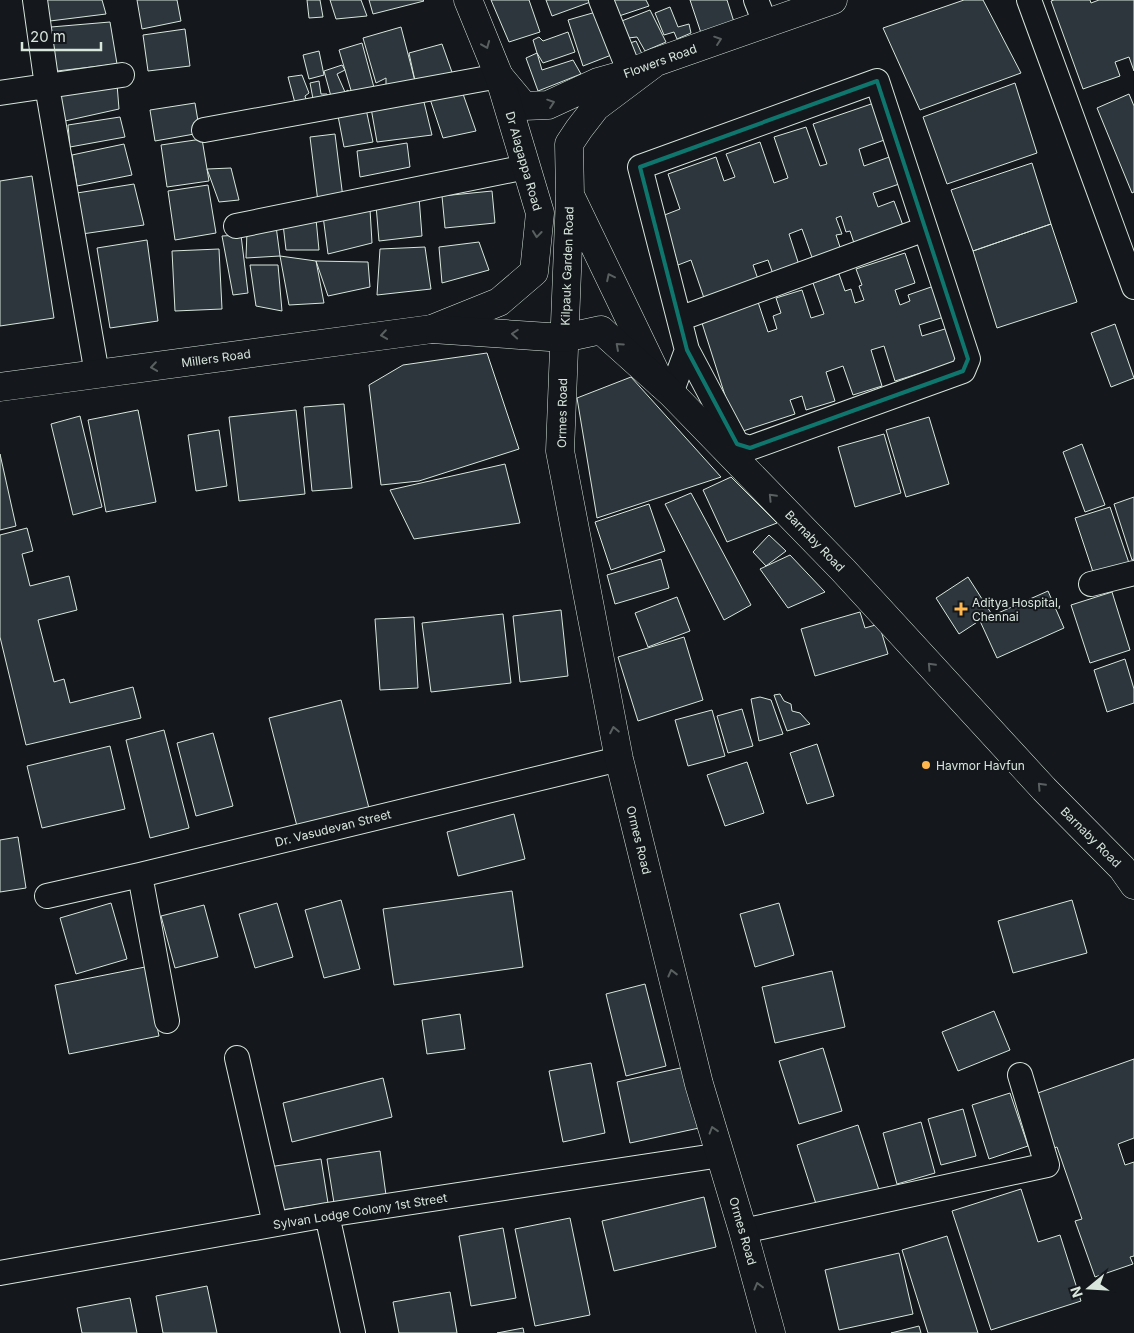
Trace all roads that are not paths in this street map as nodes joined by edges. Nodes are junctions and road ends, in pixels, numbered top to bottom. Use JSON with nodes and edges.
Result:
{"nodes":[{"id":1,"x":35,"y":0,"type":"edge"},
{"id":2,"x":468,"y":0,"type":"edge"},
{"id":3,"x":601,"y":0,"type":"edge"},
{"id":4,"x":832,"y":0,"type":"edge"},
{"id":5,"x":1029,"y":0,"type":"edge"},
{"id":6,"x":761,"y":12,"type":"edge"},
{"id":7,"x":656,"y":62,"type":"junction"},
{"id":8,"x":630,"y":74,"type":"junction"},
{"id":9,"x":122,"y":76,"type":"dead end"},
{"id":10,"x":499,"y":76,"type":"junction"},
{"id":11,"x":47,"y":86,"type":"junction"},
{"id":12,"x":0,"y":94,"type":"edge"},
{"id":13,"x":204,"y":130,"type":"dead end"},
{"id":14,"x":526,"y":167,"type":"junction"},
{"id":15,"x":570,"y":195,"type":"junction"},
{"id":16,"x":236,"y":226,"type":"dead end"},
{"id":17,"x":926,"y":229,"type":"junction"},
{"id":18,"x":1134,"y":288,"type":"edge"},
{"id":19,"x":679,"y":319,"type":"junction"},
{"id":20,"x":432,"y":329,"type":"junction"},
{"id":21,"x":564,"y":338,"type":"junction"},
{"id":22,"x":687,"y":350,"type":"junction"},
{"id":23,"x":97,"y":374,"type":"junction"},
{"id":24,"x":0,"y":387,"type":"edge"},
{"id":25,"x":666,"y":389,"type":"junction"},
{"id":26,"x":1134,"y":572,"type":"edge"},
{"id":27,"x":1091,"y":584,"type":"dead end"},
{"id":28,"x":619,"y":759,"type":"junction"},
{"id":29,"x":1130,"y":871,"type":"edge"},
{"id":30,"x":140,"y":875,"type":"junction"},
{"id":31,"x":47,"y":896,"type":"dead end"},
{"id":32,"x":167,"y":1021,"type":"dead end"},
{"id":33,"x":237,"y":1058,"type":"dead end"},
{"id":34,"x":1020,"y":1075,"type":"dead end"},
{"id":35,"x":720,"y":1155,"type":"junction"},
{"id":36,"x":327,"y":1215,"type":"junction"},
{"id":37,"x":276,"y":1224,"type":"junction"},
{"id":38,"x":743,"y":1231,"type":"junction"},
{"id":39,"x":0,"y":1273,"type":"edge"},
{"id":40,"x":353,"y":1333,"type":"edge"},
{"id":41,"x":771,"y":1333,"type":"edge"}],
"edges":[{"from":1,"to":11,"type":"street"},
{"from":2,"to":10,"type":"street","name":"Dr Alagappa Road","one_way":true},
{"from":3,"to":8,"type":"street"},
{"from":4,"to":6,"type":"street","name":"Flowers Road"},
{"from":5,"to":18,"type":"street"},
{"from":7,"to":6,"type":"street","name":"Flowers Road","one_way":true},
{"from":7,"to":8,"type":"street","name":"Flowers Road"},
{"from":7,"to":15,"type":"street","name":"Kilpauk Garden Road"},
{"from":10,"to":8,"type":"street","name":"Flowers Road","one_way":true},
{"from":9,"to":11,"type":"street"},
{"from":10,"to":13,"type":"street"},
{"from":10,"to":14,"type":"street","name":"Dr Alagappa Road"},
{"from":11,"to":12,"type":"street"},
{"from":11,"to":23,"type":"street"},
{"from":14,"to":16,"type":"street"},
{"from":14,"to":20,"type":"street","name":"Dr Alagappa Road","one_way":true},
{"from":15,"to":21,"type":"street","name":"Kilpauk Garden Road"},
{"from":25,"to":15,"type":"street","one_way":true},
{"from":17,"to":19,"type":"street"},
{"from":17,"to":19,"type":"street"},
{"from":17,"to":22,"type":"street"},
{"from":19,"to":22,"type":"street"},
{"from":21,"to":20,"type":"street","name":"Barnaby Road","one_way":true},
{"from":20,"to":23,"type":"street","name":"Millers Road","one_way":true},
{"from":25,"to":21,"type":"street","name":"Barnaby Road","one_way":true},
{"from":28,"to":21,"type":"street","name":"Ormes Road","one_way":true},
{"from":22,"to":25,"type":"street"},
{"from":23,"to":24,"type":"street","name":"Millers Road"},
{"from":29,"to":25,"type":"street","name":"Barnaby Road","one_way":true},
{"from":26,"to":27,"type":"street"},
{"from":28,"to":30,"type":"street","name":"Dr. Vasudevan Street"},
{"from":35,"to":28,"type":"street","name":"Ormes Road","one_way":true},
{"from":30,"to":31,"type":"street","name":"Dr. Vasudevan Street"},
{"from":30,"to":32,"type":"street"},
{"from":33,"to":37,"type":"street"},
{"from":34,"to":38,"type":"street"},
{"from":35,"to":36,"type":"street","name":"Sylvan Lodge Colony 1st Street"},
{"from":35,"to":38,"type":"street","name":"Ormes Road"},
{"from":36,"to":37,"type":"street","name":"Sylvan Lodge Colony 1st Street"},
{"from":36,"to":40,"type":"street"},
{"from":37,"to":39,"type":"street","name":"Sylvan Lodge Colony 1st Street"},
{"from":41,"to":38,"type":"street","name":"Ormes Road","one_way":true}]}
